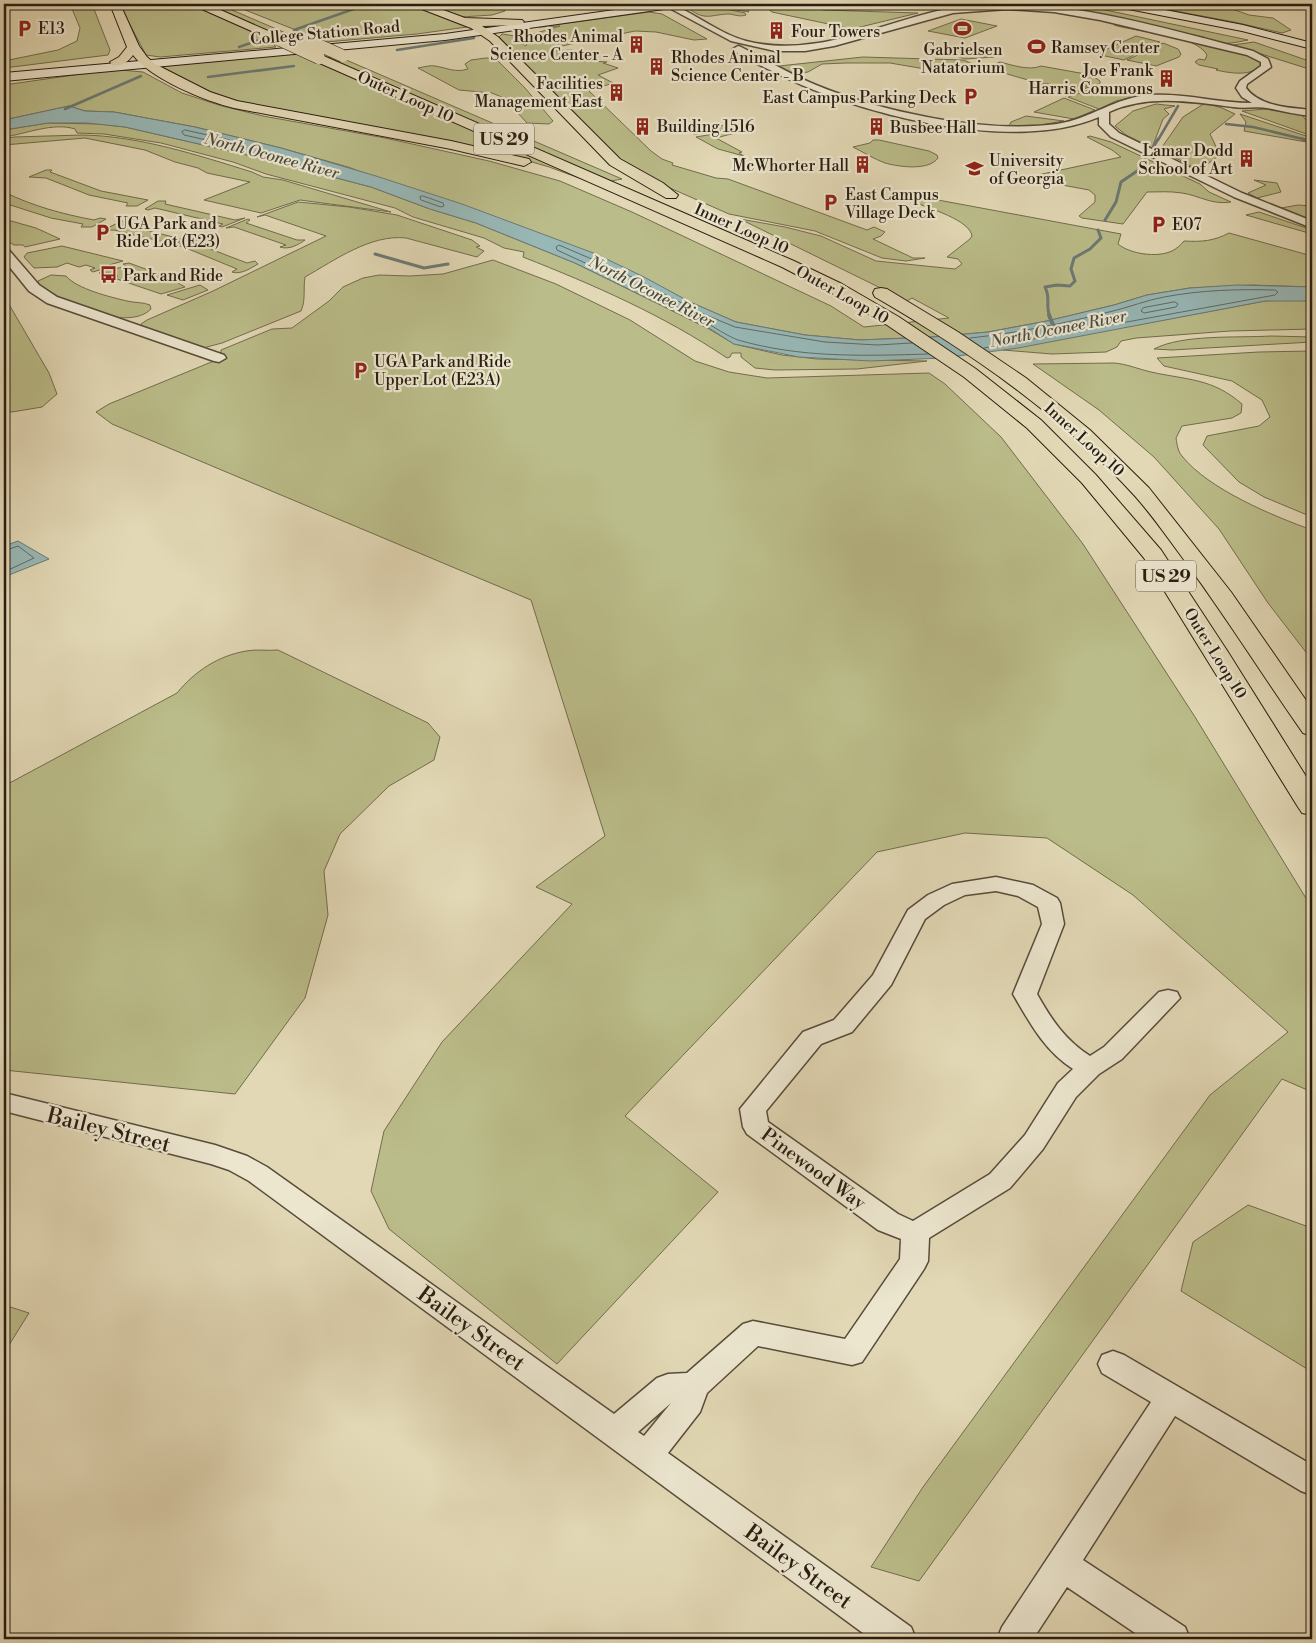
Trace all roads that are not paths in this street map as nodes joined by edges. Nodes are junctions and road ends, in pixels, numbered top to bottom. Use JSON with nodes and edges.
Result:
{"nodes":[{"id":1,"x":115,"y":4,"type":"edge"},
{"id":2,"x":199,"y":4,"type":"edge"},
{"id":3,"x":225,"y":4,"type":"edge"},
{"id":4,"x":418,"y":4,"type":"edge"},
{"id":5,"x":632,"y":4,"type":"edge"},
{"id":6,"x":1118,"y":4,"type":"edge"},
{"id":7,"x":670,"y":6,"type":"edge"},
{"id":8,"x":620,"y":10,"type":"junction"},
{"id":9,"x":460,"y":19,"type":"junction"},
{"id":10,"x":518,"y":25,"type":"junction"},
{"id":11,"x":485,"y":33,"type":"junction"},
{"id":12,"x":1310,"y":44,"type":"edge"},
{"id":13,"x":133,"y":47,"type":"junction"},
{"id":14,"x":799,"y":49,"type":"junction"},
{"id":15,"x":116,"y":62,"type":"junction"},
{"id":16,"x":145,"y":62,"type":"junction"},
{"id":17,"x":771,"y":66,"type":"junction"},
{"id":18,"x":4,"y":73,"type":"edge"},
{"id":19,"x":4,"y":77,"type":"edge"},
{"id":20,"x":1266,"y":105,"type":"junction"},
{"id":21,"x":1104,"y":112,"type":"junction"},
{"id":22,"x":1312,"y":113,"type":"edge"},
{"id":23,"x":507,"y":126,"type":"dead end"},
{"id":24,"x":1044,"y":128,"type":"junction"},
{"id":25,"x":1080,"y":132,"type":"dead end"},
{"id":26,"x":1100,"y":135,"type":"dead end"},
{"id":27,"x":1134,"y":146,"type":"junction"},
{"id":28,"x":597,"y":164,"type":"dead end"},
{"id":29,"x":692,"y":213,"type":"junction"},
{"id":30,"x":1312,"y":225,"type":"edge"},
{"id":31,"x":4,"y":252,"type":"edge"},
{"id":32,"x":814,"y":260,"type":"dead end"},
{"id":33,"x":868,"y":287,"type":"dead end"},
{"id":34,"x":220,"y":358,"type":"dead end"},
{"id":35,"x":1309,"y":720,"type":"edge"},
{"id":36,"x":1312,"y":807,"type":"edge"},
{"id":37,"x":1168,"y":998,"type":"dead end"},
{"id":38,"x":1090,"y":1068,"type":"junction"},
{"id":39,"x":4,"y":1102,"type":"edge"},
{"id":40,"x":914,"y":1233,"type":"junction"},
{"id":41,"x":1114,"y":1364,"type":"dead end"},
{"id":42,"x":694,"y":1386,"type":"junction"},
{"id":43,"x":1170,"y":1398,"type":"junction"},
{"id":44,"x":615,"y":1432,"type":"junction"},
{"id":45,"x":647,"y":1456,"type":"junction"},
{"id":46,"x":1312,"y":1481,"type":"edge"},
{"id":47,"x":1062,"y":1565,"type":"junction"},
{"id":48,"x":899,"y":1639,"type":"edge"},
{"id":49,"x":1014,"y":1639,"type":"edge"},
{"id":50,"x":1173,"y":1639,"type":"edge"}],
"edges":[{"from":1,"to":13,"type":"highway"},
{"from":2,"to":29,"type":"highway","name":"Outer Loop 10","number":"US 29","bridge":true},
{"from":3,"to":23,"type":"highway","number":"US 29","bridge":true},
{"from":4,"to":9,"type":"highway"},
{"from":5,"to":8,"type":"main road"},
{"from":6,"to":12,"type":"main road"},
{"from":7,"to":8,"type":"main road","name":"College Station Road"},
{"from":7,"to":8,"type":"main road"},
{"from":7,"to":14,"type":"street"},
{"from":7,"to":17,"type":"street"},
{"from":8,"to":10,"type":"main road","name":"College Station Road"},
{"from":9,"to":10,"type":"highway"},
{"from":9,"to":11,"type":"highway"},
{"from":10,"to":11,"type":"main road","name":"College Station Road"},
{"from":10,"to":11,"type":"highway"},
{"from":11,"to":16,"type":"main road","name":"College Station Road"},
{"from":11,"to":28,"type":"highway","name":"Inner Loop 10"},
{"from":13,"to":15,"type":"highway"},
{"from":13,"to":16,"type":"highway"},
{"from":14,"to":17,"type":"street"},
{"from":14,"to":20,"type":"street"},
{"from":15,"to":16,"type":"main road","name":"College Station Road"},
{"from":15,"to":18,"type":"main road","name":"College Station Road"},
{"from":16,"to":19,"type":"main road","name":"College Station Road"},
{"from":16,"to":29,"type":"highway"},
{"from":17,"to":24,"type":"street"},
{"from":20,"to":21,"type":"street"},
{"from":20,"to":22,"type":"street"},
{"from":21,"to":24,"type":"street"},
{"from":21,"to":27,"type":"street"},
{"from":24,"to":25,"type":"street"},
{"from":26,"to":27,"type":"street"},
{"from":27,"to":30,"type":"street"},
{"from":29,"to":32,"type":"highway","name":"Inner Loop 10","number":"US 29"},
{"from":29,"to":36,"type":"highway","name":"Outer Loop 10","number":"US 29"},
{"from":31,"to":34,"type":"street"},
{"from":33,"to":35,"type":"highway","name":"Inner Loop 10","number":"US 29"},
{"from":37,"to":38,"type":"street"},
{"from":38,"to":40,"type":"street"},
{"from":38,"to":40,"type":"street","name":"Pinewood Way"},
{"from":39,"to":44,"type":"street","name":"Bailey Street"},
{"from":40,"to":42,"type":"street"},
{"from":41,"to":43,"type":"street"},
{"from":42,"to":44,"type":"street"},
{"from":42,"to":45,"type":"street"},
{"from":43,"to":46,"type":"street"},
{"from":43,"to":47,"type":"street"},
{"from":44,"to":45,"type":"street","name":"Bailey Street"},
{"from":45,"to":48,"type":"street","name":"Bailey Street"},
{"from":47,"to":49,"type":"street"},
{"from":47,"to":50,"type":"street"}]}
